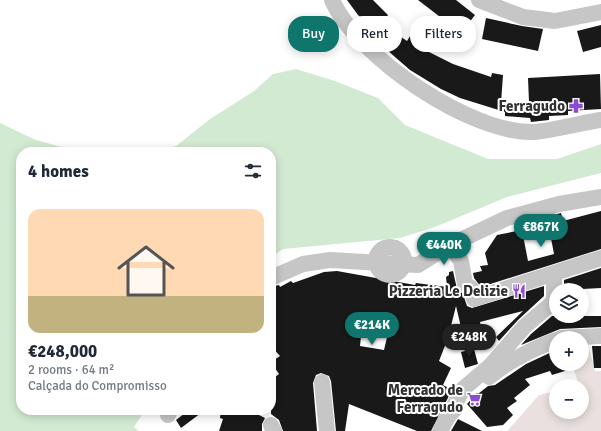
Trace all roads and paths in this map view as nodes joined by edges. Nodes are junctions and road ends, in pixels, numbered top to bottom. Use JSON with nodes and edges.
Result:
{"nodes":[{"id":1,"x":332,"y":0,"type":"edge"},
{"id":2,"x":479,"y":0,"type":"edge"},
{"id":3,"x":601,"y":12,"type":"edge"},
{"id":4,"x":601,"y":120,"type":"edge"},
{"id":5,"x":601,"y":197,"type":"edge"},
{"id":6,"x":450,"y":245,"type":"junction"},
{"id":7,"x":601,"y":258,"type":"edge"},
{"id":8,"x":554,"y":274,"type":"junction"},
{"id":9,"x":276,"y":276,"type":"edge"},
{"id":10,"x":601,"y":336,"type":"edge"},
{"id":11,"x":589,"y":337,"type":"edge"},
{"id":12,"x":549,"y":343,"type":"edge"},
{"id":13,"x":322,"y":382,"type":"dead end"},
{"id":14,"x":449,"y":415,"type":"junction"},
{"id":15,"x":327,"y":431,"type":"edge"},
{"id":16,"x":440,"y":431,"type":"edge"}],
"edges":[{"from":1,"to":4,"type":"street"},
{"from":2,"to":3,"type":"street"},
{"from":5,"to":6,"type":"street"},
{"from":6,"to":8,"type":"street"},
{"from":6,"to":9,"type":"street"},
{"from":7,"to":8,"type":"street"},
{"from":8,"to":14,"type":"street"},
{"from":10,"to":11,"type":"street"},
{"from":12,"to":14,"type":"street"},
{"from":13,"to":15,"type":"street"},
{"from":14,"to":16,"type":"street"}]}
